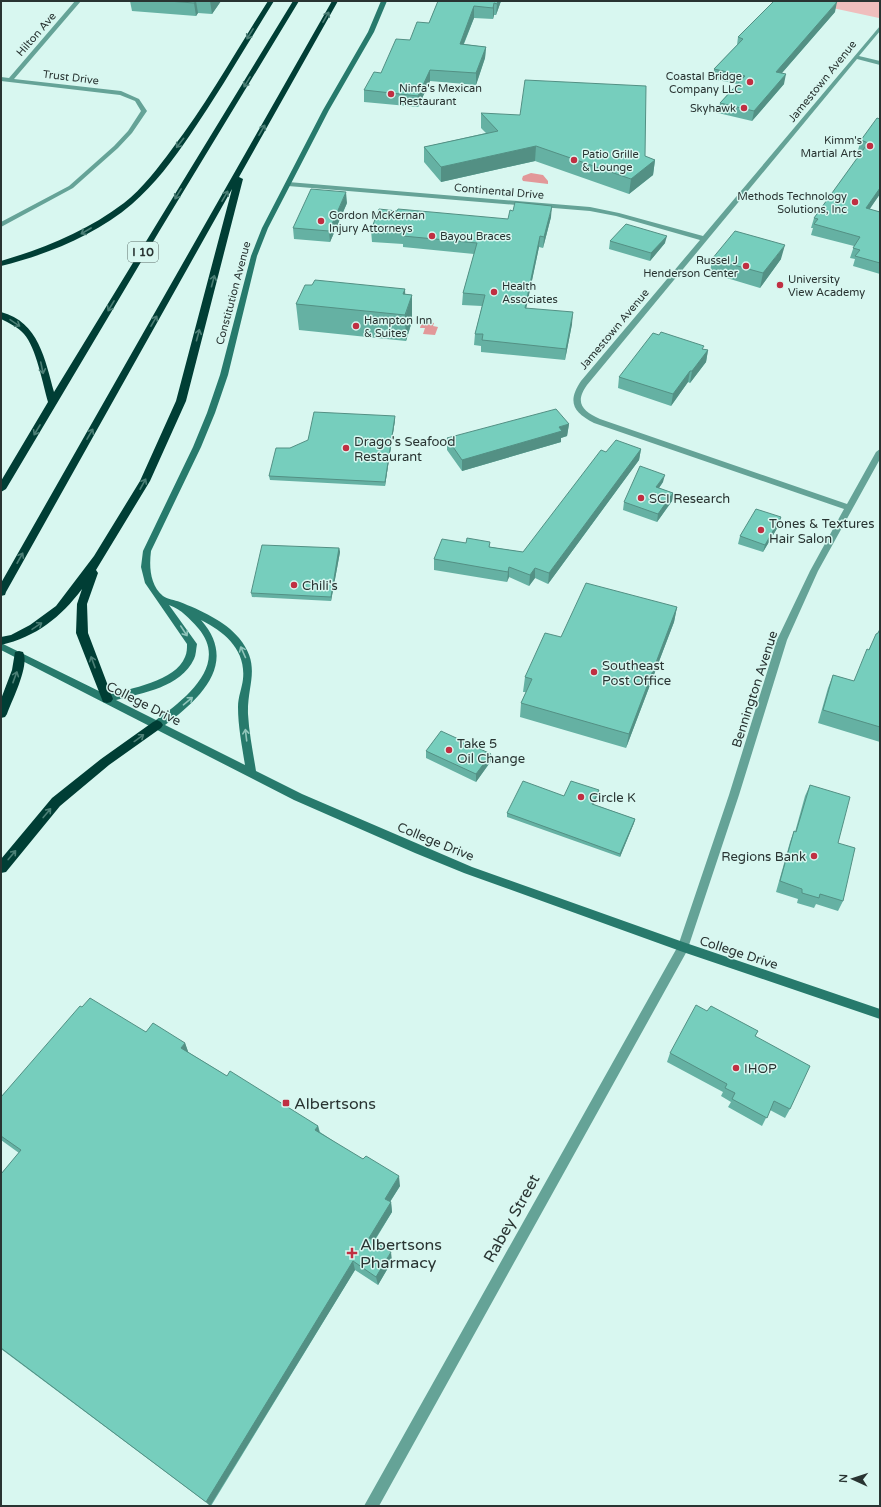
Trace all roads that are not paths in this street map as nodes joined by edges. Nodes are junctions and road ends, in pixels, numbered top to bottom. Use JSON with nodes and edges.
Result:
{"nodes":[{"id":1,"x":78,"y":1,"type":"edge"},
{"id":2,"x":271,"y":1,"type":"edge"},
{"id":3,"x":296,"y":1,"type":"edge"},
{"id":4,"x":335,"y":1,"type":"edge"},
{"id":5,"x":384,"y":1,"type":"edge"},
{"id":6,"x":880,"y":28,"type":"edge"},
{"id":7,"x":856,"y":57,"type":"junction"},
{"id":8,"x":880,"y":63,"type":"edge"},
{"id":9,"x":1,"y":79,"type":"edge"},
{"id":10,"x":10,"y":80,"type":"junction"},
{"id":11,"x":243,"y":164,"type":"junction"},
{"id":12,"x":288,"y":184,"type":"junction"},
{"id":13,"x":1,"y":225,"type":"edge"},
{"id":14,"x":705,"y":239,"type":"junction"},
{"id":15,"x":1,"y":264,"type":"edge"},
{"id":16,"x":1,"y":315,"type":"edge"},
{"id":17,"x":53,"y":404,"type":"junction"},
{"id":18,"x":880,"y":452,"type":"edge"},
{"id":19,"x":1,"y":489,"type":"edge"},
{"id":20,"x":848,"y":507,"type":"junction"},
{"id":21,"x":98,"y":559,"type":"junction"},
{"id":22,"x":1,"y":592,"type":"edge"},
{"id":23,"x":161,"y":599,"type":"junction"},
{"id":24,"x":185,"y":608,"type":"junction"},
{"id":25,"x":1,"y":641,"type":"edge"},
{"id":26,"x":1,"y":646,"type":"edge"},
{"id":27,"x":19,"y":655,"type":"junction"},
{"id":28,"x":107,"y":699,"type":"junction"},
{"id":29,"x":1,"y":714,"type":"edge"},
{"id":30,"x":157,"y":725,"type":"junction"},
{"id":31,"x":251,"y":774,"type":"junction"},
{"id":32,"x":1,"y":868,"type":"edge"},
{"id":33,"x":683,"y":948,"type":"junction"},
{"id":34,"x":880,"y":1014,"type":"edge"},
{"id":35,"x":371,"y":1506,"type":"edge"}],
"edges":[{"from":1,"to":10,"type":"street","name":"Hilton Ave"},
{"from":2,"to":15,"type":"highway","one_way":true},
{"from":3,"to":17,"type":"highway","number":"I 10","one_way":true},
{"from":11,"to":4,"type":"highway","one_way":true},
{"from":5,"to":12,"type":"street","name":"Constitution Avenue"},
{"from":6,"to":7,"type":"street","name":"Jamestown Avenue"},
{"from":7,"to":8,"type":"street"},
{"from":7,"to":14,"type":"street","name":"Jamestown Avenue"},
{"from":9,"to":10,"type":"street","name":"Trust Drive"},
{"from":10,"to":13,"type":"street","name":"Trust Drive"},
{"from":21,"to":11,"type":"highway","one_way":true},
{"from":22,"to":11,"type":"highway","one_way":true},
{"from":12,"to":14,"type":"street","name":"Continental Drive"},
{"from":12,"to":23,"type":"street","name":"Constitution Avenue"},
{"from":14,"to":20,"type":"street","name":"Jamestown Avenue"},
{"from":16,"to":17,"type":"highway","one_way":true},
{"from":17,"to":19,"type":"highway","number":"I 10","one_way":true},
{"from":18,"to":20,"type":"street","name":"Bennington Avenue"},
{"from":20,"to":33,"type":"street","name":"Bennington Avenue"},
{"from":25,"to":21,"type":"highway","one_way":true},
{"from":28,"to":21,"type":"highway","one_way":true},
{"from":23,"to":24,"type":"street"},
{"from":23,"to":28,"type":"street","name":"Constitution Avenue","one_way":true},
{"from":30,"to":24,"type":"street","one_way":true},
{"from":31,"to":24,"type":"street","one_way":true},
{"from":26,"to":27,"type":"street","name":"College Drive"},
{"from":27,"to":28,"type":"street","name":"College Drive"},
{"from":29,"to":27,"type":"highway","one_way":true},
{"from":28,"to":30,"type":"street","name":"College Drive"},
{"from":30,"to":31,"type":"street","name":"College Drive"},
{"from":32,"to":30,"type":"highway","one_way":true},
{"from":31,"to":33,"type":"street","name":"College Drive"},
{"from":33,"to":34,"type":"street","name":"College Drive"},
{"from":33,"to":35,"type":"street","name":"Rabey Street"}]}
